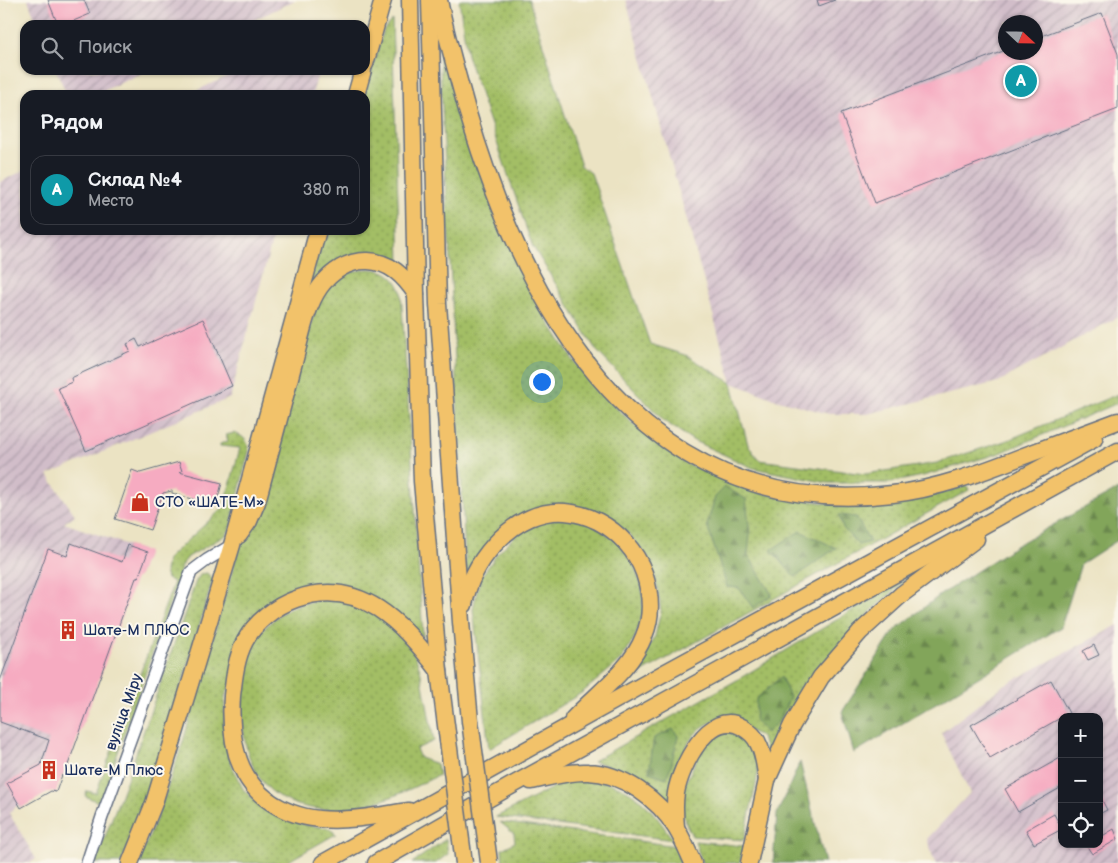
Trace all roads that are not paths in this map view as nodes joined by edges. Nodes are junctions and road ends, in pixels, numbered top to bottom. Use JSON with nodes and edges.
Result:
{"nodes":[{"id":1,"x":383,"y":0,"type":"edge"},
{"id":2,"x":410,"y":0,"type":"edge"},
{"id":3,"x":430,"y":0,"type":"edge"},
{"id":4,"x":439,"y":0,"type":"edge"},
{"id":5,"x":370,"y":46,"type":"edge"},
{"id":6,"x":362,"y":75,"type":"edge"},
{"id":7,"x":357,"y":90,"type":"edge"},
{"id":8,"x":317,"y":235,"type":"edge"},
{"id":9,"x":416,"y":294,"type":"junction"},
{"id":10,"x":1118,"y":421,"type":"edge"},
{"id":11,"x":1118,"y":426,"type":"edge"},
{"id":12,"x":1118,"y":451,"type":"edge"},
{"id":13,"x":1032,"y":498,"type":"junction"},
{"id":14,"x":232,"y":545,"type":"junction"},
{"id":15,"x":460,"y":622,"type":"junction"},
{"id":16,"x":439,"y":671,"type":"junction"},
{"id":17,"x":562,"y":731,"type":"junction"},
{"id":18,"x":767,"y":780,"type":"junction"},
{"id":19,"x":516,"y":784,"type":"junction"},
{"id":20,"x":421,"y":809,"type":"junction"},
{"id":21,"x":676,"y":827,"type":"junction"},
{"id":22,"x":380,"y":861,"type":"edge"},
{"id":23,"x":489,"y":862,"type":"edge"},
{"id":24,"x":88,"y":863,"type":"edge"},
{"id":25,"x":130,"y":863,"type":"edge"},
{"id":26,"x":323,"y":863,"type":"edge"},
{"id":27,"x":464,"y":863,"type":"edge"},
{"id":28,"x":694,"y":863,"type":"edge"},
{"id":29,"x":749,"y":863,"type":"edge"}],
"edges":[{"from":1,"to":5,"type":"highway"},
{"from":2,"to":9,"type":"highway"},
{"from":3,"to":15,"type":"highway"},
{"from":4,"to":10,"type":"highway"},
{"from":6,"to":7,"type":"highway"},
{"from":8,"to":14,"type":"highway"},
{"from":9,"to":14,"type":"highway"},
{"from":9,"to":16,"type":"highway"},
{"from":11,"to":17,"type":"highway"},
{"from":12,"to":13,"type":"highway"},
{"from":13,"to":18,"type":"highway"},
{"from":13,"to":19,"type":"highway"},
{"from":14,"to":24,"type":"street","name":"вуліца Міру"},
{"from":14,"to":25,"type":"highway"},
{"from":15,"to":17,"type":"highway"},
{"from":15,"to":23,"type":"highway","bridge":true},
{"from":16,"to":20,"type":"highway"},
{"from":16,"to":27,"type":"highway","bridge":true},
{"from":17,"to":20,"type":"highway"},
{"from":18,"to":21,"type":"highway"},
{"from":18,"to":29,"type":"highway"},
{"from":19,"to":21,"type":"highway"},
{"from":19,"to":22,"type":"highway"},
{"from":20,"to":26,"type":"highway"},
{"from":21,"to":28,"type":"highway"}]}
